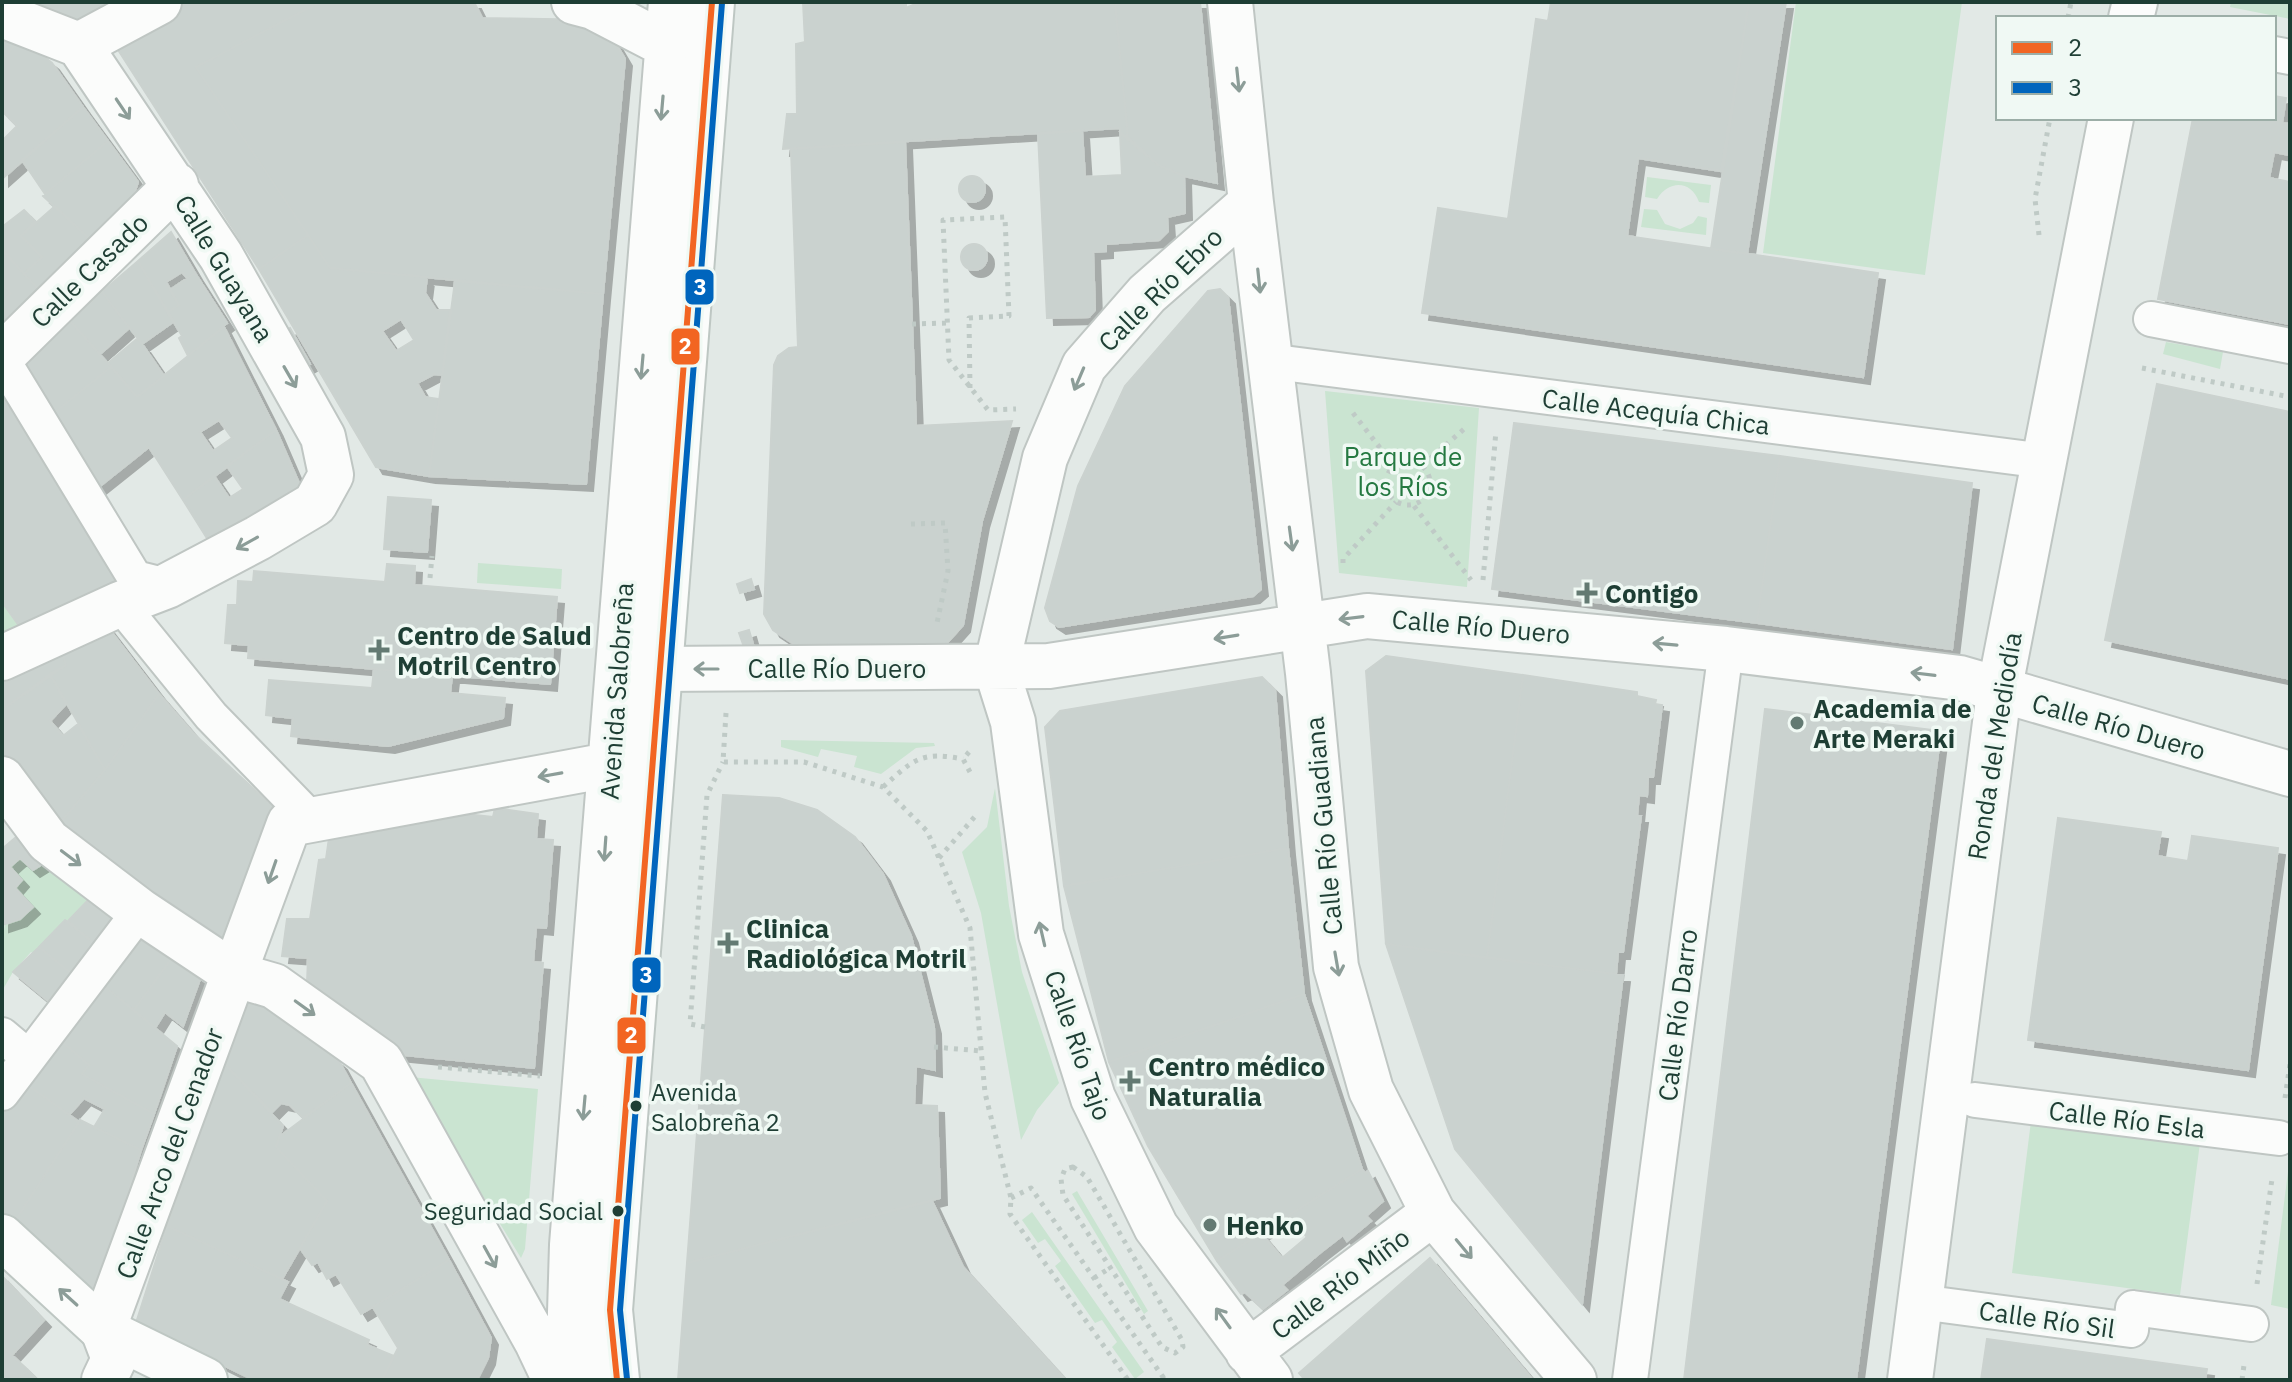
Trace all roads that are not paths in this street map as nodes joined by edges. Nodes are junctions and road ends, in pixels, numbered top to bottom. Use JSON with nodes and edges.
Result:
{"nodes":[{"id":1,"x":159,"y":2,"type":"edge"},
{"id":2,"x":574,"y":2,"type":"edge"},
{"id":3,"x":671,"y":2,"type":"edge"},
{"id":4,"x":712,"y":2,"type":"edge"},
{"id":5,"x":1230,"y":2,"type":"edge"},
{"id":6,"x":2,"y":15,"type":"edge"},
{"id":7,"x":79,"y":45,"type":"junction"},
{"id":8,"x":668,"y":46,"type":"junction"},
{"id":9,"x":704,"y":102,"type":"junction"},
{"id":10,"x":2111,"y":120,"type":"edge"},
{"id":11,"x":176,"y":185,"type":"junction"},
{"id":12,"x":1251,"y":203,"type":"junction"},
{"id":13,"x":2151,"y":319,"type":"dead end"},
{"id":14,"x":2290,"y":346,"type":"edge"},
{"id":15,"x":2,"y":357,"type":"edge"},
{"id":16,"x":1268,"y":361,"type":"junction"},
{"id":17,"x":2045,"y":461,"type":"junction"},
{"id":18,"x":167,"y":586,"type":"junction"},
{"id":19,"x":120,"y":604,"type":"junction"},
{"id":20,"x":1303,"y":624,"type":"junction"},
{"id":21,"x":1726,"y":649,"type":"junction"},
{"id":22,"x":2,"y":658,"type":"edge"},
{"id":23,"x":996,"y":668,"type":"junction"},
{"id":24,"x":659,"y":669,"type":"junction"},
{"id":25,"x":1999,"y":692,"type":"junction"},
{"id":26,"x":654,"y":756,"type":"junction"},
{"id":27,"x":608,"y":765,"type":"junction"},
{"id":28,"x":2290,"y":774,"type":"edge"},
{"id":29,"x":2,"y":779,"type":"edge"},
{"id":30,"x":310,"y":818,"type":"junction"},
{"id":31,"x":16,"y":829,"type":"edge"},
{"id":32,"x":140,"y":911,"type":"junction"},
{"id":33,"x":236,"y":975,"type":"junction"},
{"id":34,"x":15,"y":1046,"type":"edge"},
{"id":35,"x":2,"y":1093,"type":"edge"},
{"id":36,"x":1975,"y":1100,"type":"dead end"},
{"id":37,"x":2279,"y":1138,"type":"road end"},
{"id":38,"x":1433,"y":1213,"type":"junction"},
{"id":39,"x":2,"y":1237,"type":"edge"},
{"id":40,"x":1920,"y":1302,"type":"junction"},
{"id":41,"x":610,"y":1310,"type":"junction"},
{"id":42,"x":2251,"y":1324,"type":"road end"},
{"id":43,"x":103,"y":1330,"type":"junction"},
{"id":44,"x":1259,"y":1366,"type":"edge"},
{"id":45,"x":104,"y":1380,"type":"edge"},
{"id":46,"x":205,"y":1380,"type":"edge"},
{"id":47,"x":555,"y":1380,"type":"edge"},
{"id":48,"x":568,"y":1380,"type":"edge"},
{"id":49,"x":579,"y":1380,"type":"edge"},
{"id":50,"x":617,"y":1380,"type":"edge"},
{"id":51,"x":1574,"y":1380,"type":"edge"},
{"id":52,"x":1630,"y":1380,"type":"edge"},
{"id":53,"x":1910,"y":1380,"type":"edge"}],
"edges":[{"from":1,"to":7,"type":"street"},
{"from":2,"to":8,"type":"street"},
{"from":3,"to":8,"type":"street","name":"Avenida Salobreña"},
{"from":4,"to":9,"type":"street","name":"Avenida Salobreña"},
{"from":5,"to":12,"type":"street","one_way":true},
{"from":6,"to":7,"type":"street"},
{"from":7,"to":11,"type":"street","name":"Calle Guayana","one_way":true},
{"from":8,"to":9,"type":"street"},
{"from":8,"to":27,"type":"street","name":"Avenida Salobreña","one_way":true},
{"from":9,"to":24,"type":"street","name":"Avenida Salobreña"},
{"from":10,"to":17,"type":"street","name":"Ronda del Mediodía"},
{"from":11,"to":15,"type":"street","name":"Calle Casado"},
{"from":11,"to":18,"type":"street","name":"Calle Guayana","one_way":true},
{"from":12,"to":16,"type":"street","name":"Calle Río Guadiana","one_way":true},
{"from":12,"to":23,"type":"street","name":"Calle Río Ebro","one_way":true},
{"from":13,"to":14,"type":"street"},
{"from":15,"to":18,"type":"street"},
{"from":16,"to":17,"type":"street","name":"Calle Acequía Chica"},
{"from":16,"to":20,"type":"street","name":"Calle Río Guadiana","one_way":true},
{"from":17,"to":25,"type":"street","name":"Ronda del Mediodía"},
{"from":18,"to":19,"type":"street"},
{"from":19,"to":22,"type":"street"},
{"from":19,"to":30,"type":"street"},
{"from":21,"to":20,"type":"street","name":"Calle Río Duero","one_way":true},
{"from":20,"to":23,"type":"street","name":"Calle Río Duero","one_way":true},
{"from":20,"to":38,"type":"street","name":"Calle Río Guadiana","one_way":true},
{"from":25,"to":21,"type":"street","name":"Calle Río Duero","one_way":true},
{"from":21,"to":52,"type":"street","name":"Calle Río Darro"},
{"from":23,"to":24,"type":"street","name":"Calle Río Duero","one_way":true},
{"from":44,"to":23,"type":"street","name":"Calle Río Tajo","one_way":true},
{"from":24,"to":26,"type":"street","name":"Avenida Salobreña"},
{"from":25,"to":28,"type":"street","name":"Calle Río Duero"},
{"from":25,"to":40,"type":"street","name":"Ronda del Mediodía"},
{"from":26,"to":27,"type":"street"},
{"from":26,"to":41,"type":"street","name":"Avenida Salobreña"},
{"from":27,"to":30,"type":"street","one_way":true},
{"from":27,"to":48,"type":"street","name":"Avenida Salobreña","one_way":true},
{"from":29,"to":31,"type":"street"},
{"from":30,"to":33,"type":"street","name":"Calle Arco del Cenador","one_way":true},
{"from":31,"to":32,"type":"street","one_way":true},
{"from":32,"to":33,"type":"street"},
{"from":32,"to":34,"type":"street"},
{"from":33,"to":43,"type":"street","name":"Calle Arco del Cenador"},
{"from":33,"to":47,"type":"street","one_way":true},
{"from":34,"to":35,"type":"street"},
{"from":36,"to":37,"type":"street","name":"Calle Río Esla"},
{"from":38,"to":44,"type":"street","name":"Calle Río Miño"},
{"from":38,"to":51,"type":"street","name":"Calle Río Guadiana","one_way":true},
{"from":43,"to":39,"type":"street","one_way":true},
{"from":40,"to":42,"type":"street","name":"Calle Río Sil"},
{"from":40,"to":53,"type":"street","name":"Ronda del Mediodía"},
{"from":41,"to":49,"type":"street","name":"Avenida Salobreña"},
{"from":41,"to":50,"type":"street","name":"Avenida Salobreña"},
{"from":43,"to":45,"type":"street"},
{"from":43,"to":46,"type":"street"}]}
